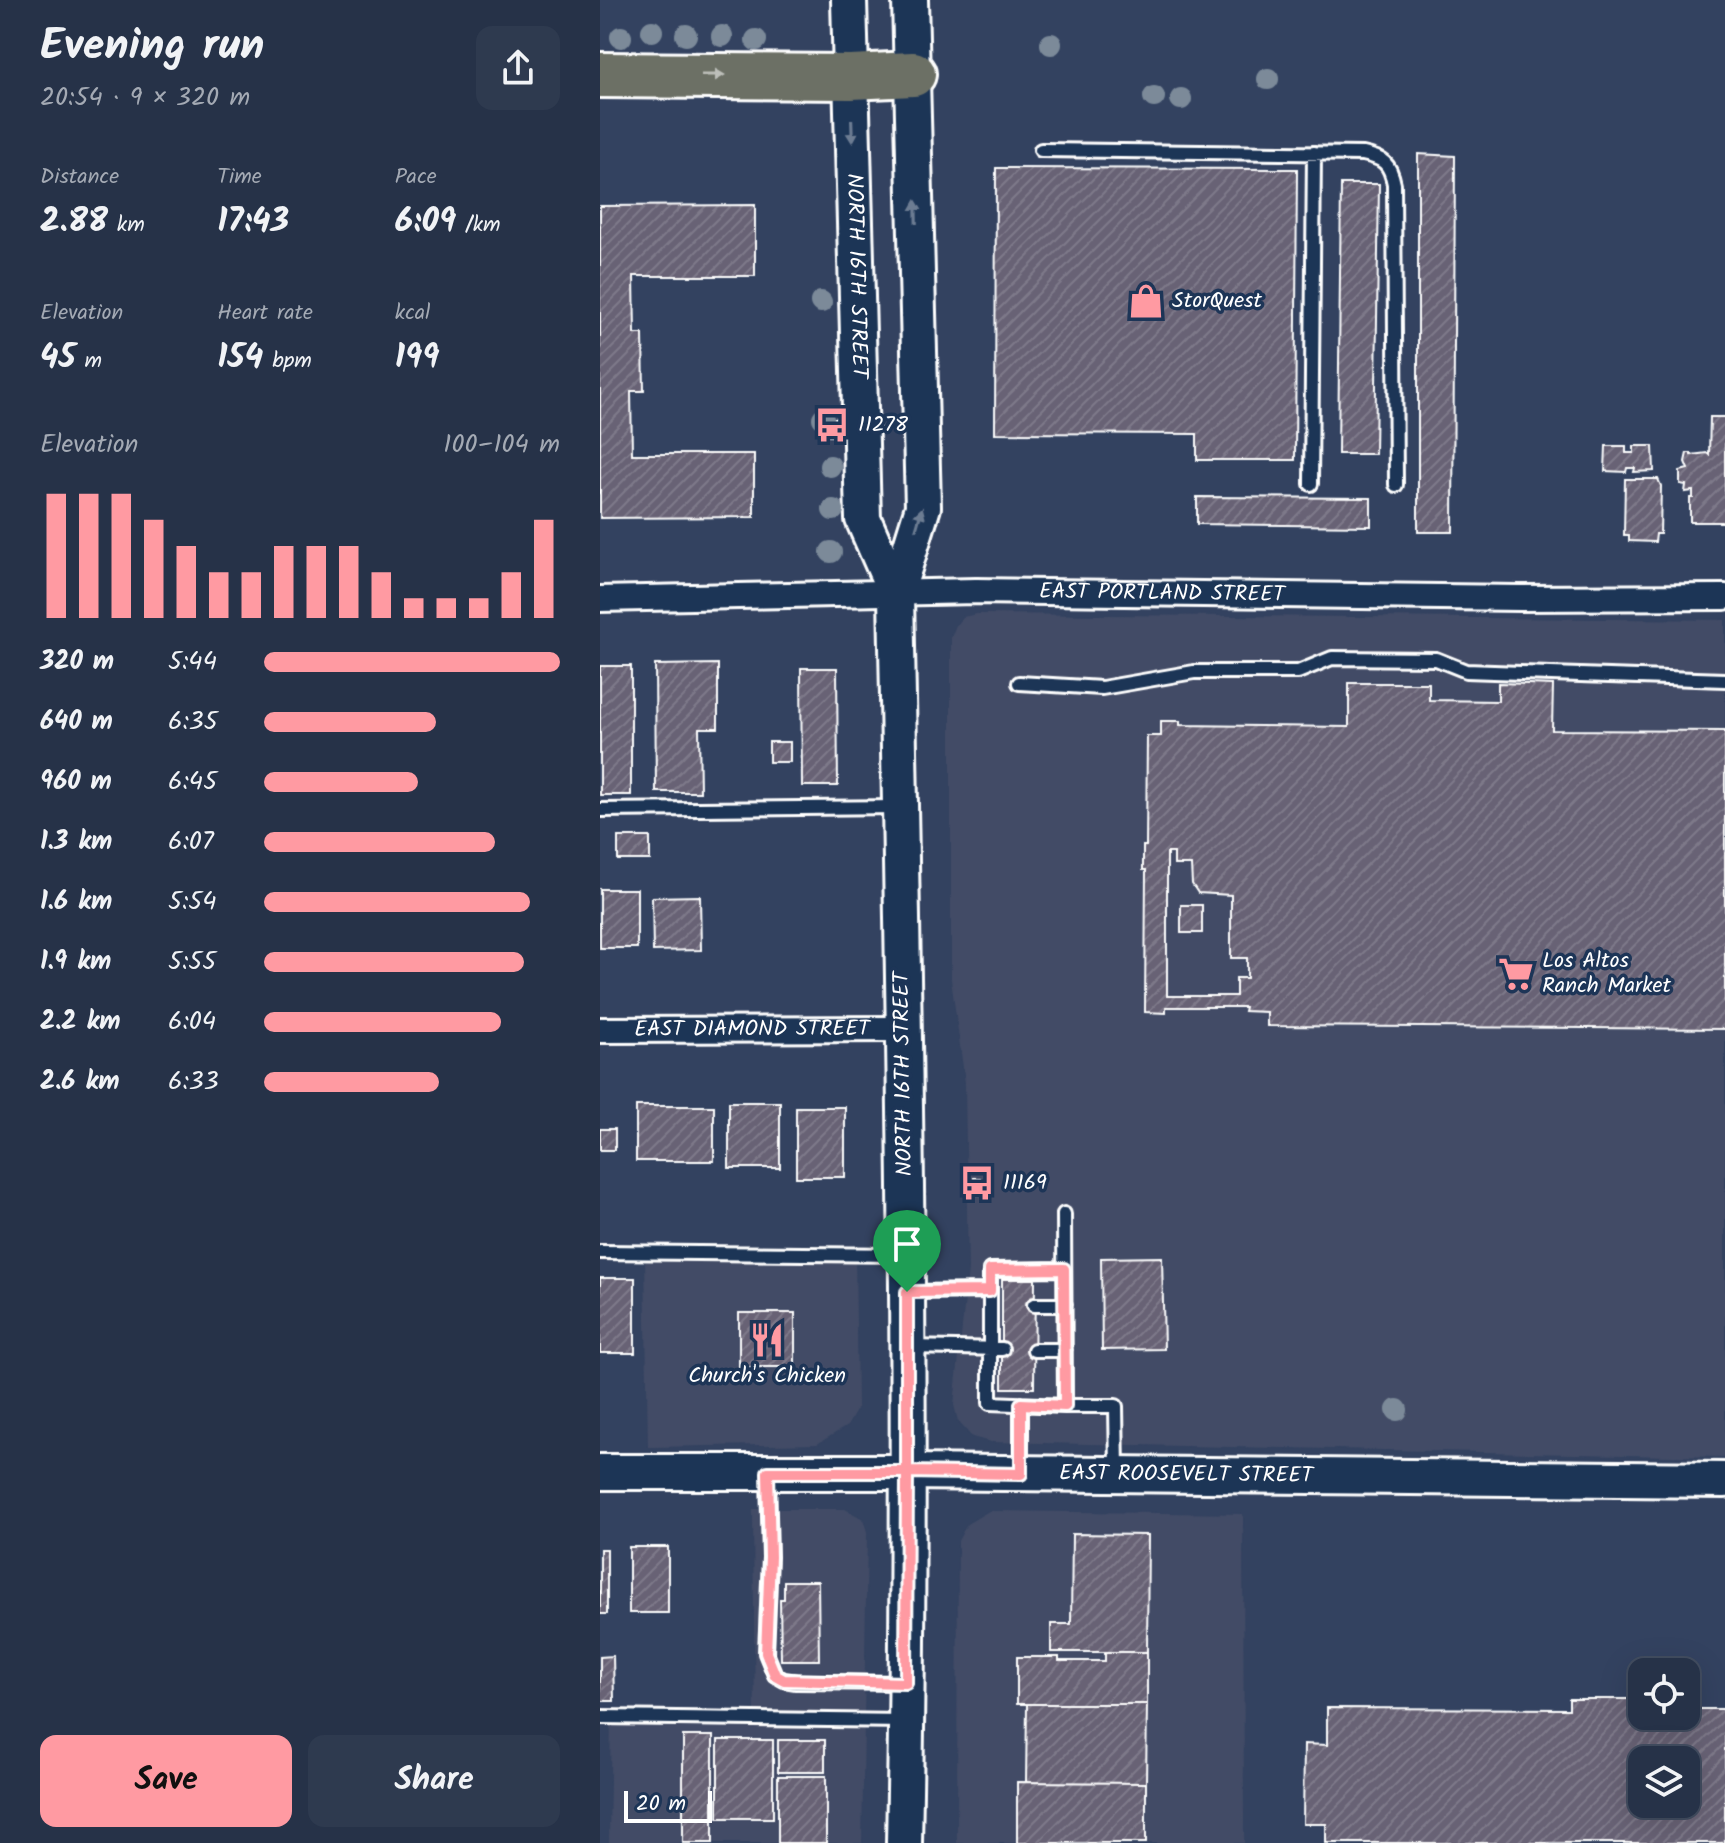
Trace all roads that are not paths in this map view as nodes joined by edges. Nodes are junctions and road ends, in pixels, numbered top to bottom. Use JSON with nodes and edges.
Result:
{"nodes":[{"id":1,"x":849,"y":0,"type":"edge"},
{"id":2,"x":910,"y":9,"type":"edge"},
{"id":3,"x":850,"y":56,"type":"junction"},
{"id":4,"x":913,"y":74,"type":"junction"},
{"id":5,"x":600,"y":75,"type":"edge"},
{"id":6,"x":1041,"y":150,"type":"dead end"},
{"id":7,"x":1314,"y":153,"type":"junction"},
{"id":8,"x":1311,"y":484,"type":"dead end"},
{"id":9,"x":1396,"y":485,"type":"dead end"},
{"id":10,"x":896,"y":594,"type":"junction"},
{"id":11,"x":1725,"y":597,"type":"edge"},
{"id":12,"x":600,"y":599,"type":"edge"},
{"id":13,"x":1725,"y":680,"type":"edge"},
{"id":14,"x":1019,"y":683,"type":"dead end"},
{"id":15,"x":899,"y":807,"type":"junction"},
{"id":16,"x":600,"y":810,"type":"edge"},
{"id":17,"x":904,"y":1029,"type":"junction"},
{"id":18,"x":600,"y":1030,"type":"edge"},
{"id":19,"x":1064,"y":1214,"type":"dead end"},
{"id":20,"x":600,"y":1252,"type":"edge"},
{"id":21,"x":906,"y":1255,"type":"junction"},
{"id":22,"x":1064,"y":1269,"type":"junction"},
{"id":23,"x":990,"y":1291,"type":"junction"},
{"id":24,"x":907,"y":1292,"type":"junction"},
{"id":25,"x":1034,"y":1305,"type":"dead end"},
{"id":26,"x":1065,"y":1305,"type":"junction"},
{"id":27,"x":907,"y":1346,"type":"junction"},
{"id":28,"x":996,"y":1349,"type":"junction"},
{"id":29,"x":1034,"y":1350,"type":"dead end"},
{"id":30,"x":1065,"y":1350,"type":"junction"},
{"id":31,"x":1021,"y":1404,"type":"junction"},
{"id":32,"x":1065,"y":1406,"type":"junction"},
{"id":33,"x":600,"y":1472,"type":"edge"},
{"id":34,"x":768,"y":1472,"type":"junction"},
{"id":35,"x":907,"y":1472,"type":"junction"},
{"id":36,"x":1021,"y":1474,"type":"junction"},
{"id":37,"x":1117,"y":1474,"type":"junction"},
{"id":38,"x":1725,"y":1480,"type":"edge"},
{"id":39,"x":906,"y":1683,"type":"junction"},
{"id":40,"x":600,"y":1717,"type":"edge"},
{"id":41,"x":905,"y":1721,"type":"junction"},
{"id":42,"x":904,"y":1843,"type":"edge"}],
"edges":[{"from":1,"to":3,"type":"main road","name":"NORTH 16TH STREET"},
{"from":2,"to":4,"type":"main road","name":"NORTH 16TH STREET"},
{"from":3,"to":4,"type":"highway"},
{"from":5,"to":3,"type":"highway","one_way":true},
{"from":3,"to":10,"type":"main road","name":"NORTH 16TH STREET","one_way":true},
{"from":10,"to":4,"type":"main road","name":"NORTH 16TH STREET","one_way":true},
{"from":6,"to":7,"type":"lane"},
{"from":7,"to":8,"type":"lane"},
{"from":7,"to":9,"type":"lane"},
{"from":10,"to":11,"type":"street","name":"EAST PORTLAND STREET"},
{"from":10,"to":12,"type":"street","name":"EAST PORTLAND STREET"},
{"from":10,"to":15,"type":"main road","name":"NORTH 16TH STREET"},
{"from":13,"to":14,"type":"lane"},
{"from":15,"to":16,"type":"lane"},
{"from":15,"to":17,"type":"main road","name":"NORTH 16TH STREET"},
{"from":17,"to":18,"type":"street","name":"EAST DIAMOND STREET"},
{"from":17,"to":21,"type":"main road","name":"NORTH 16TH STREET"},
{"from":19,"to":22,"type":"lane"},
{"from":20,"to":21,"type":"lane"},
{"from":21,"to":24,"type":"main road","name":"NORTH 16TH STREET"},
{"from":22,"to":23,"type":"lane"},
{"from":22,"to":26,"type":"lane"},
{"from":23,"to":24,"type":"lane"},
{"from":23,"to":28,"type":"lane"},
{"from":24,"to":27,"type":"main road","name":"NORTH 16TH STREET"},
{"from":25,"to":26,"type":"lane"},
{"from":26,"to":30,"type":"lane"},
{"from":27,"to":28,"type":"lane"},
{"from":27,"to":35,"type":"main road","name":"NORTH 16TH STREET"},
{"from":28,"to":31,"type":"lane"},
{"from":29,"to":30,"type":"lane"},
{"from":30,"to":32,"type":"lane"},
{"from":31,"to":32,"type":"lane"},
{"from":31,"to":36,"type":"lane"},
{"from":32,"to":37,"type":"lane"},
{"from":33,"to":34,"type":"main road","name":"EAST ROOSEVELT STREET"},
{"from":34,"to":35,"type":"main road","name":"EAST ROOSEVELT STREET"},
{"from":34,"to":39,"type":"lane"},
{"from":35,"to":36,"type":"main road","name":"EAST ROOSEVELT STREET"},
{"from":35,"to":39,"type":"main road","name":"NORTH 16TH STREET"},
{"from":36,"to":37,"type":"main road","name":"EAST ROOSEVELT STREET"},
{"from":37,"to":38,"type":"main road","name":"EAST ROOSEVELT STREET"},
{"from":39,"to":41,"type":"main road","name":"NORTH 16TH STREET"},
{"from":40,"to":41,"type":"lane"},
{"from":41,"to":42,"type":"main road","name":"NORTH 16TH STREET"}]}
